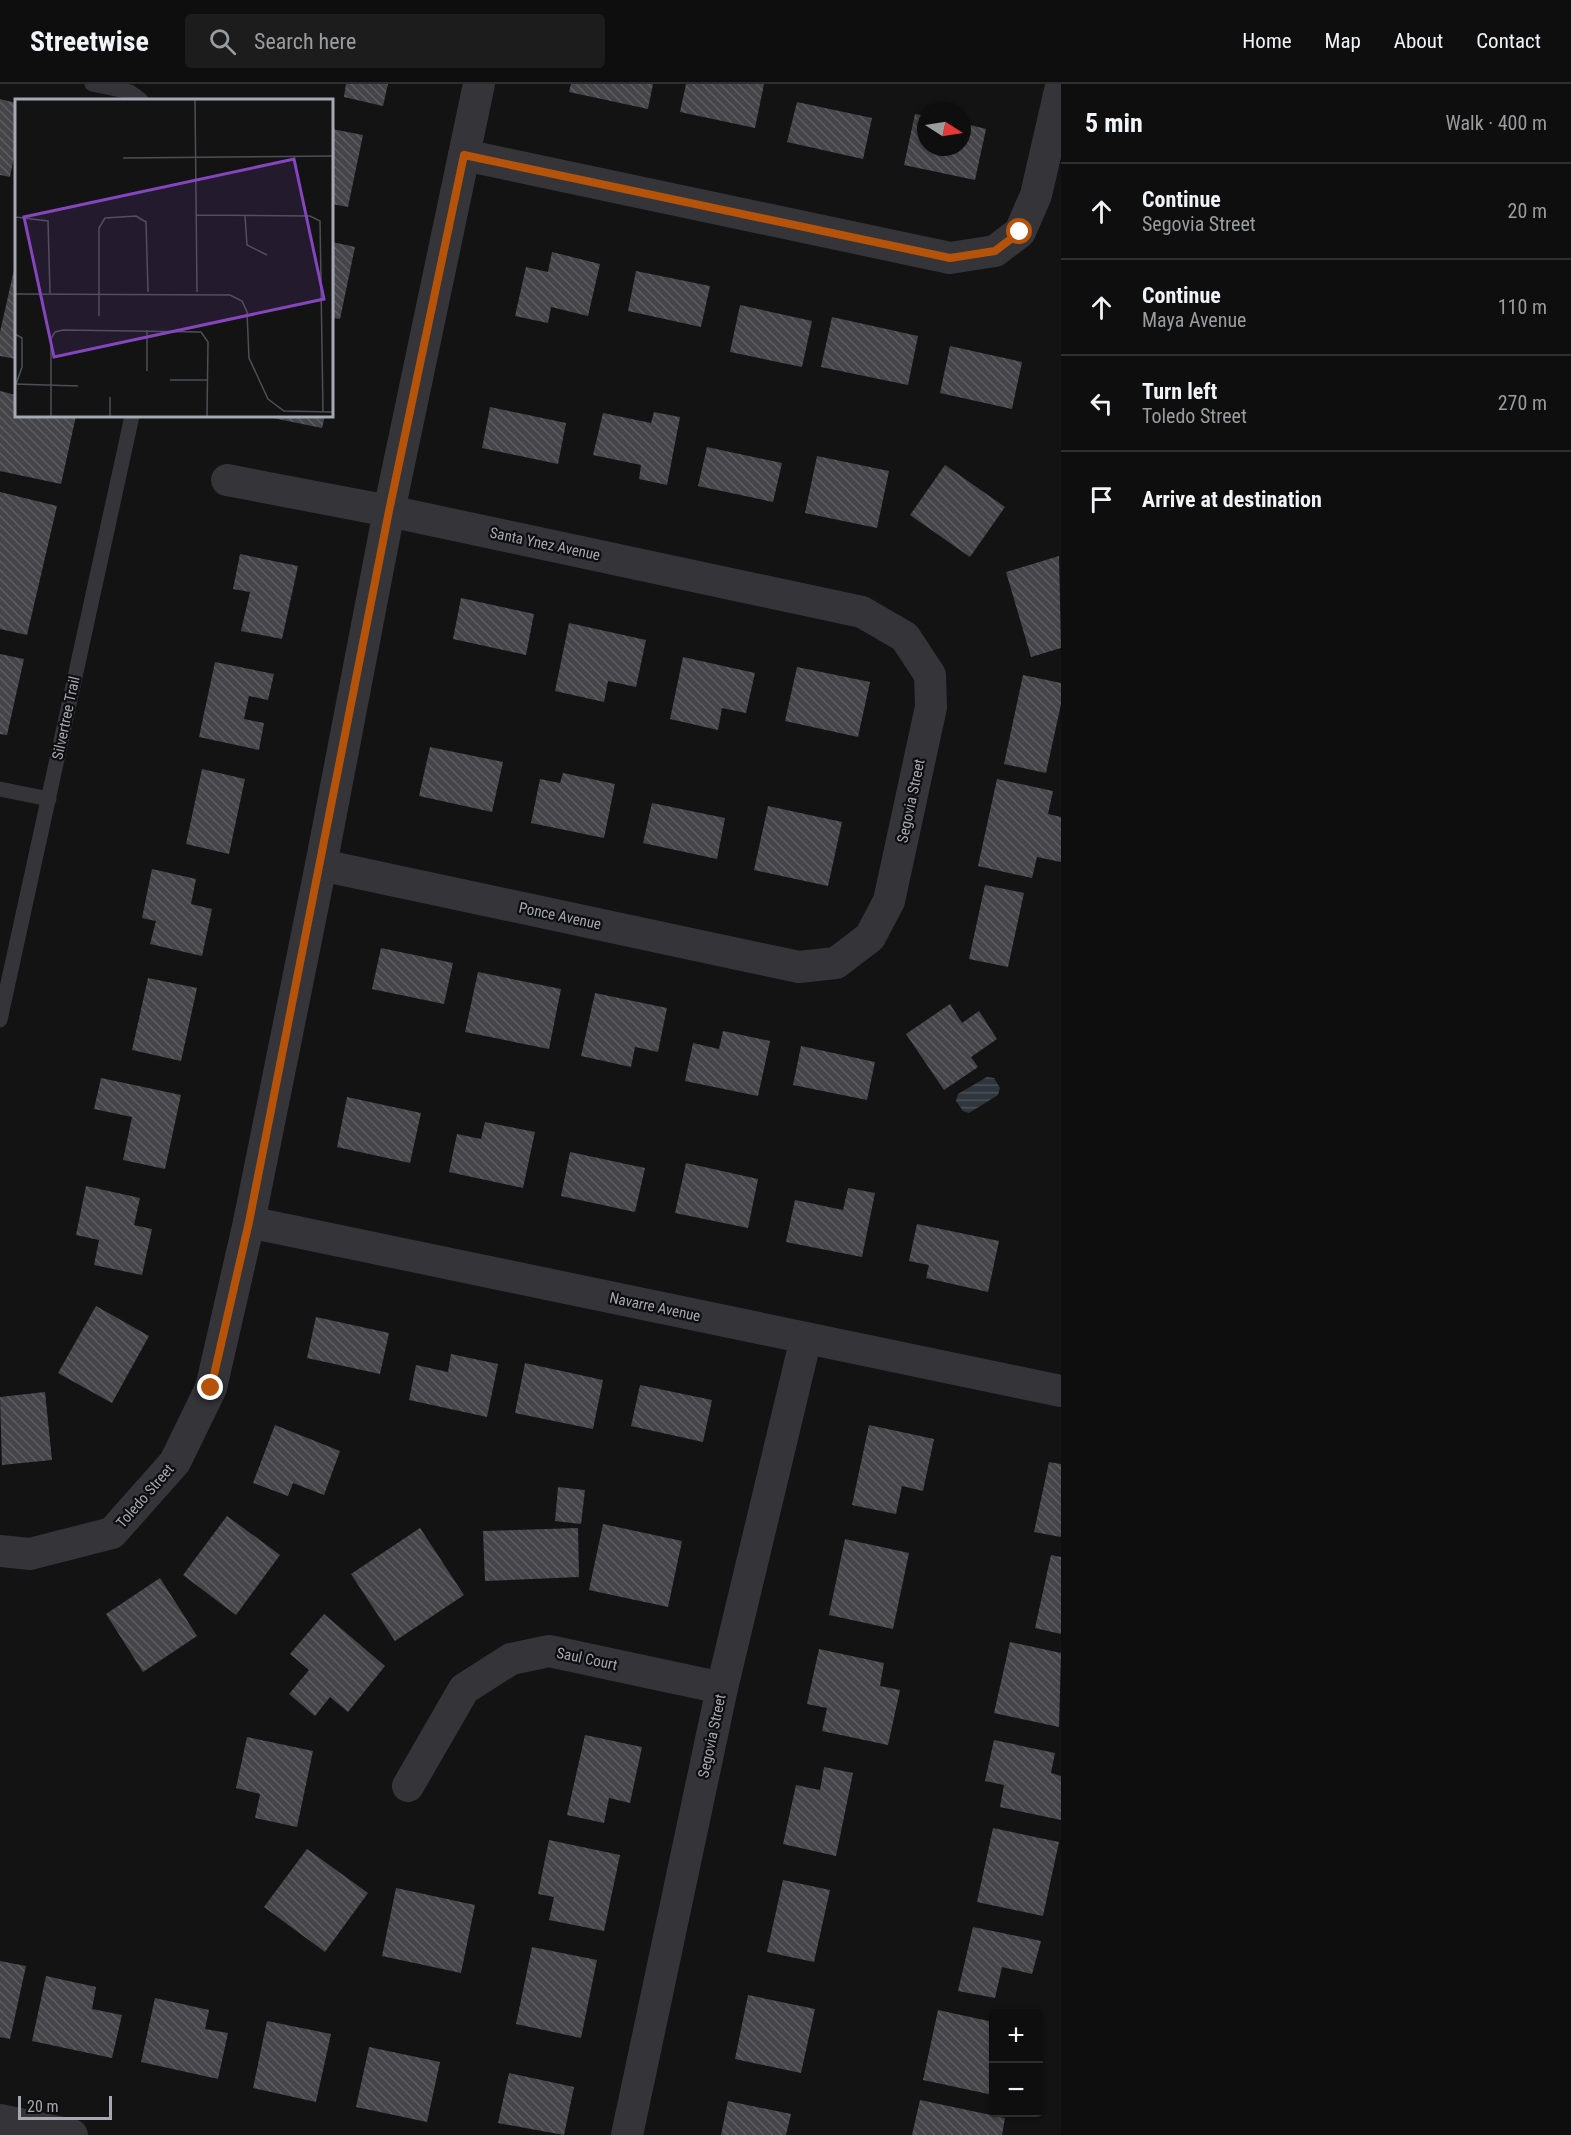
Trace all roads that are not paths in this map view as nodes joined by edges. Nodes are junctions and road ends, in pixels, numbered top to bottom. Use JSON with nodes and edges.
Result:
{"nodes":[{"id":1,"x":92,"y":84,"type":"edge"},
{"id":2,"x":479,"y":84,"type":"edge"},
{"id":3,"x":1061,"y":86,"type":"edge"},
{"id":4,"x":140,"y":99,"type":"edge"},
{"id":5,"x":464,"y":155,"type":"junction"},
{"id":6,"x":132,"y":417,"type":"edge"},
{"id":7,"x":227,"y":480,"type":"dead end"},
{"id":8,"x":389,"y":511,"type":"junction"},
{"id":9,"x":862,"y":612,"type":"joint"},
{"id":10,"x":0,"y":789,"type":"edge"},
{"id":11,"x":49,"y":799,"type":"junction"},
{"id":12,"x":321,"y":865,"type":"junction"},
{"id":13,"x":799,"y":967,"type":"joint"},
{"id":14,"x":0,"y":1020,"type":"edge"},
{"id":15,"x":249,"y":1222,"type":"junction"},
{"id":16,"x":806,"y":1338,"type":"junction"},
{"id":17,"x":1061,"y":1391,"type":"edge"},
{"id":18,"x":0,"y":1551,"type":"edge"},
{"id":19,"x":722,"y":1688,"type":"junction"},
{"id":20,"x":408,"y":1786,"type":"dead end"},
{"id":21,"x":0,"y":2120,"type":"edge"},
{"id":22,"x":72,"y":2135,"type":"edge"},
{"id":23,"x":627,"y":2135,"type":"edge"}],
"edges":[{"from":1,"to":4,"type":"lane"},
{"from":2,"to":5,"type":"street","name":"Toledo Street"},
{"from":3,"to":5,"type":"street"},
{"from":5,"to":8,"type":"street","name":"Toledo Street"},
{"from":6,"to":11,"type":"lane","name":"Silvertree Trail"},
{"from":7,"to":8,"type":"street","name":"Santa Ynez Avenue"},
{"from":8,"to":9,"type":"street","name":"Santa Ynez Avenue"},
{"from":8,"to":12,"type":"street","name":"Toledo Street"},
{"from":9,"to":13,"type":"street","name":"Segovia Street"},
{"from":10,"to":11,"type":"lane"},
{"from":11,"to":14,"type":"lane","name":"Silvertree Trail"},
{"from":12,"to":13,"type":"street","name":"Ponce Avenue"},
{"from":12,"to":15,"type":"street","name":"Toledo Street"},
{"from":15,"to":16,"type":"street","name":"Navarre Avenue"},
{"from":15,"to":18,"type":"street","name":"Toledo Street"},
{"from":16,"to":17,"type":"street","name":"Navarre Avenue"},
{"from":16,"to":19,"type":"street","name":"Segovia Street"},
{"from":19,"to":20,"type":"street","name":"Saul Court"},
{"from":19,"to":23,"type":"street","name":"Segovia Street"},
{"from":21,"to":22,"type":"street"}]}
